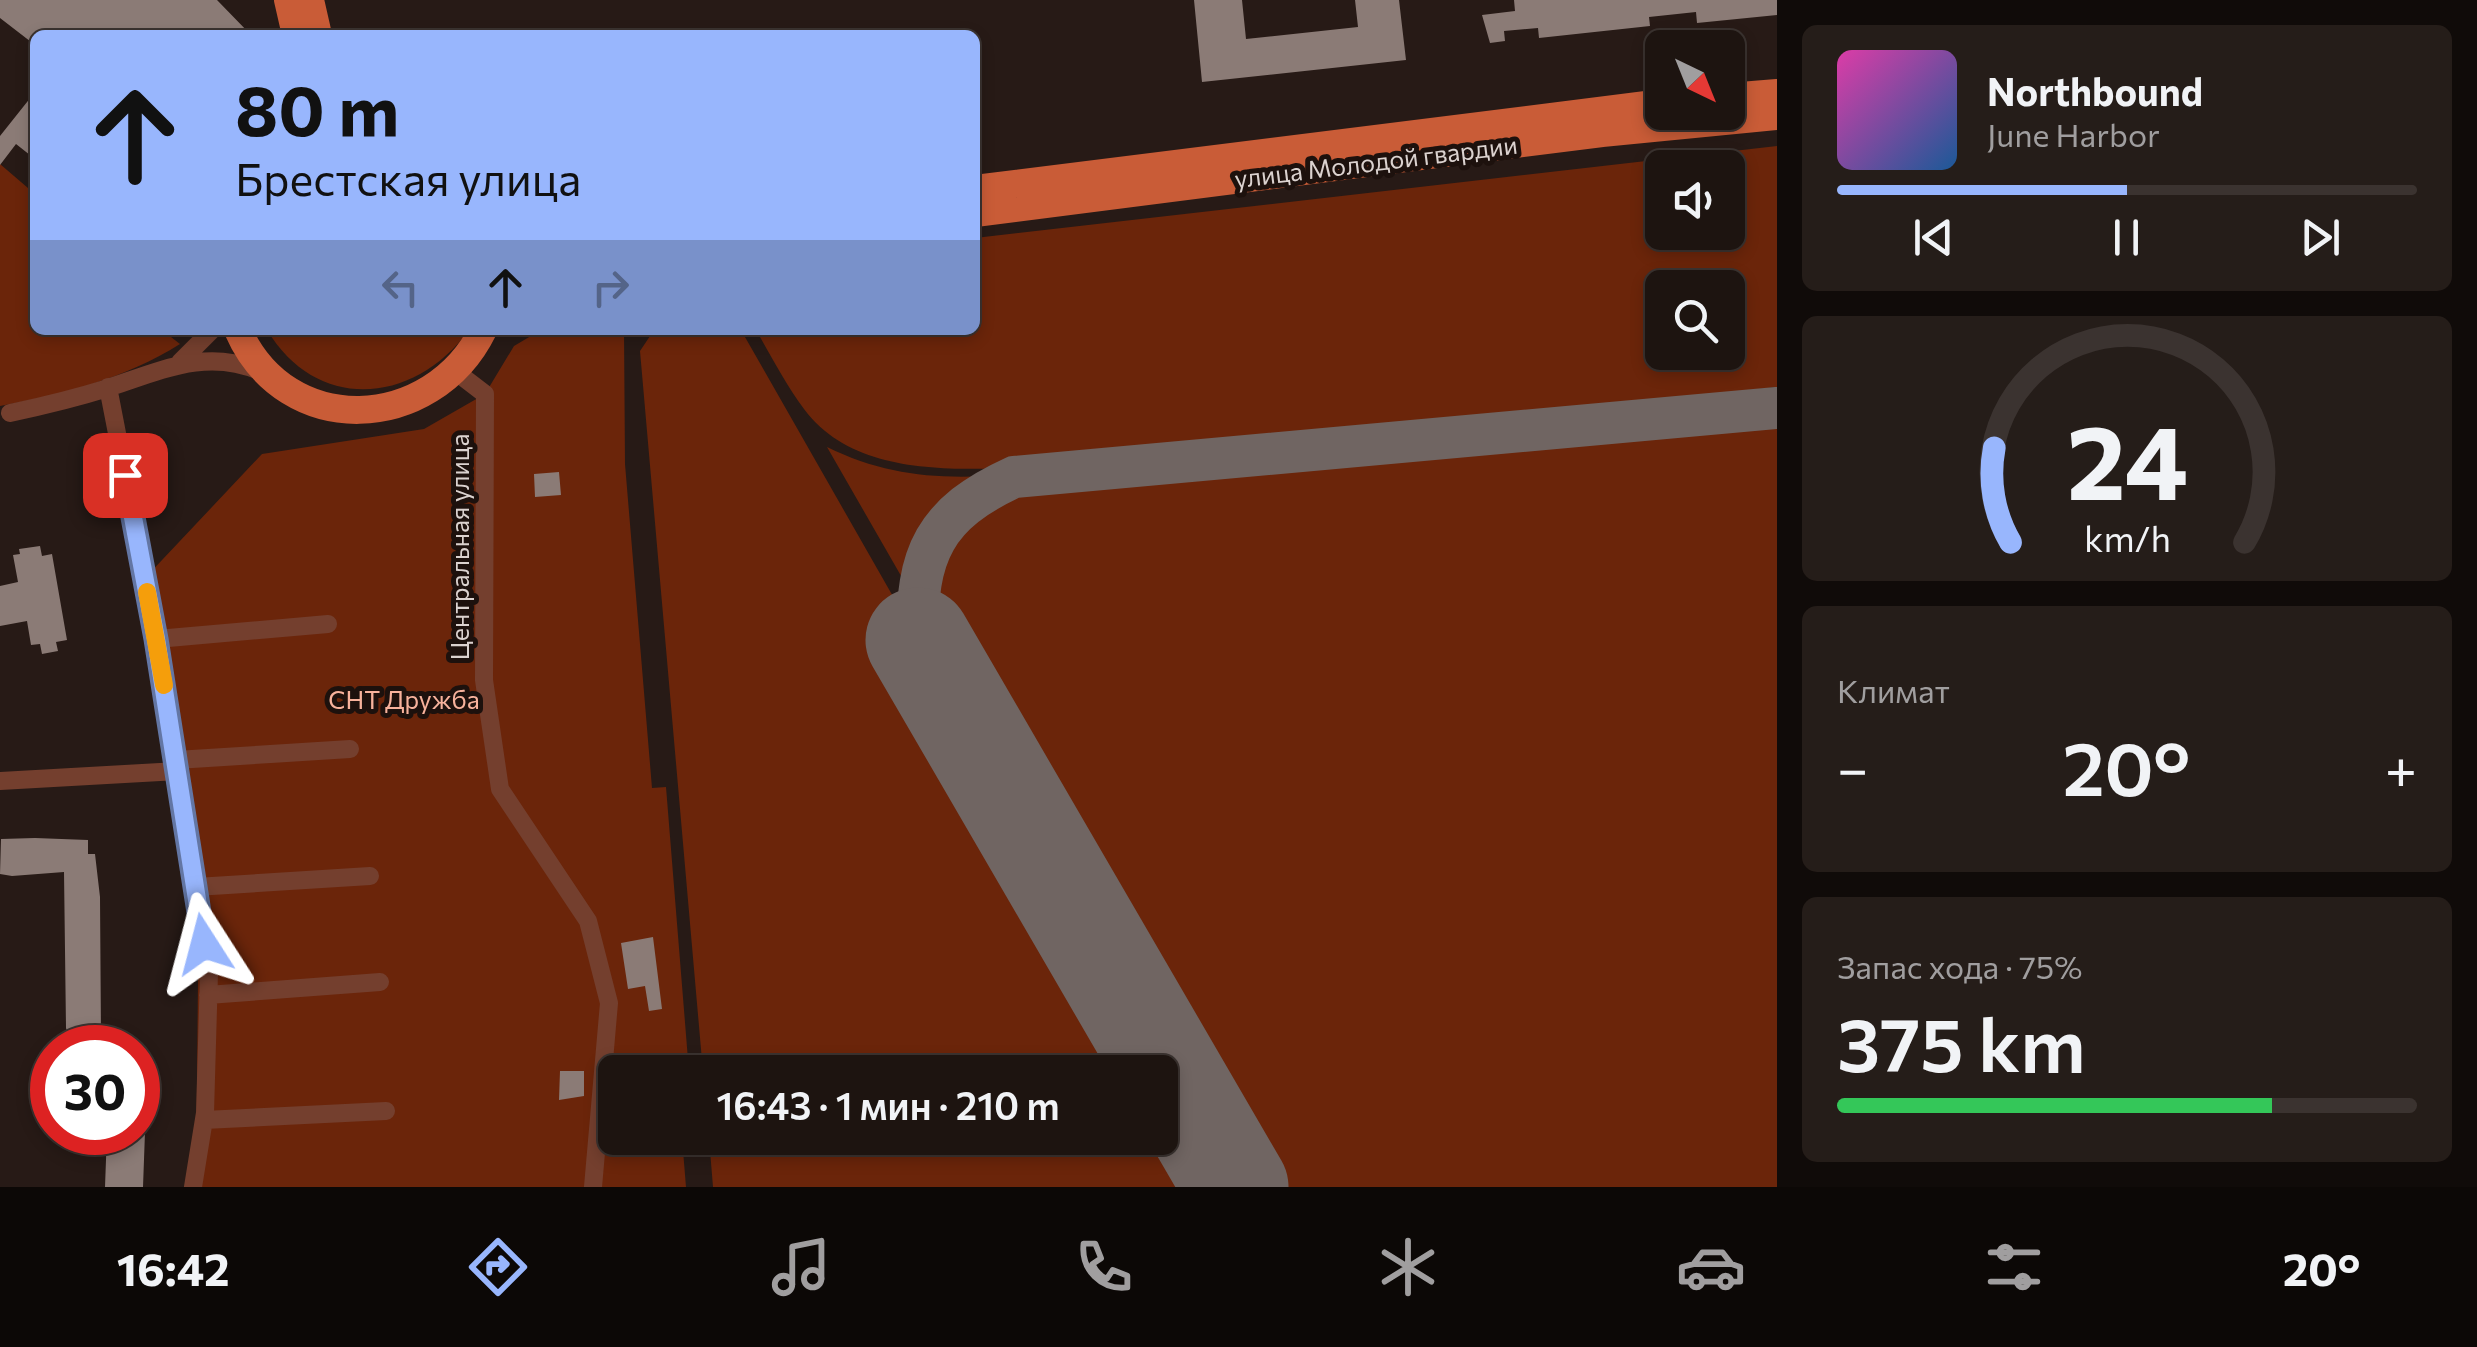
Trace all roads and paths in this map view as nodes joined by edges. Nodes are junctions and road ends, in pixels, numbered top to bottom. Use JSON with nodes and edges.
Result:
{"nodes":[{"id":1,"x":288,"y":0,"type":"edge"},
{"id":2,"x":310,"y":0,"type":"edge"},
{"id":3,"x":295,"y":30,"type":"edge"},
{"id":4,"x":317,"y":30,"type":"edge"},
{"id":5,"x":1777,"y":93,"type":"edge"},
{"id":6,"x":1745,"y":96,"type":"edge"},
{"id":7,"x":1645,"y":105,"type":"edge"},
{"id":8,"x":1777,"y":116,"type":"edge"},
{"id":9,"x":980,"y":188,"type":"edge"},
{"id":10,"x":980,"y":212,"type":"edge"},
{"id":11,"x":207,"y":335,"type":"edge"},
{"id":12,"x":241,"y":335,"type":"edge"},
{"id":13,"x":480,"y":335,"type":"edge"},
{"id":14,"x":180,"y":362,"type":"junction"},
{"id":15,"x":455,"y":371,"type":"junction"},
{"id":16,"x":272,"y":377,"type":"junction"},
{"id":17,"x":108,"y":388,"type":"junction"},
{"id":18,"x":10,"y":413,"type":"dead end"},
{"id":19,"x":328,"y":624,"type":"dead end"},
{"id":20,"x":156,"y":639,"type":"junction"},
{"id":21,"x":350,"y":749,"type":"dead end"},
{"id":22,"x":177,"y":765,"type":"junction"},
{"id":23,"x":0,"y":781,"type":"edge"},
{"id":24,"x":370,"y":876,"type":"dead end"},
{"id":25,"x":196,"y":887,"type":"junction"},
{"id":26,"x":380,"y":982,"type":"dead end"},
{"id":27,"x":208,"y":994,"type":"junction"},
{"id":28,"x":386,"y":1111,"type":"dead end"},
{"id":29,"x":204,"y":1120,"type":"junction"},
{"id":30,"x":193,"y":1187,"type":"edge"},
{"id":31,"x":593,"y":1187,"type":"edge"}],
"edges":[{"from":1,"to":3,"type":"main road"},
{"from":2,"to":4,"type":"main road"},
{"from":5,"to":6,"type":"main road"},
{"from":7,"to":9,"type":"main road","name":"улица Молодой гвардии"},
{"from":8,"to":10,"type":"main road","name":"улица Молодой гвардии"},
{"from":11,"to":14,"type":"street"},
{"from":12,"to":16,"type":"main road"},
{"from":13,"to":15,"type":"main road"},
{"from":14,"to":16,"type":"street"},
{"from":14,"to":17,"type":"street"},
{"from":15,"to":16,"type":"main road"},
{"from":15,"to":31,"type":"street","name":"Центральная улица"},
{"from":17,"to":18,"type":"street"},
{"from":17,"to":20,"type":"street"},
{"from":19,"to":20,"type":"street"},
{"from":20,"to":22,"type":"street"},
{"from":21,"to":22,"type":"street"},
{"from":22,"to":23,"type":"street"},
{"from":22,"to":25,"type":"street"},
{"from":24,"to":25,"type":"street"},
{"from":25,"to":27,"type":"street"},
{"from":26,"to":27,"type":"street"},
{"from":27,"to":29,"type":"street"},
{"from":28,"to":29,"type":"street"},
{"from":29,"to":30,"type":"street"}]}
